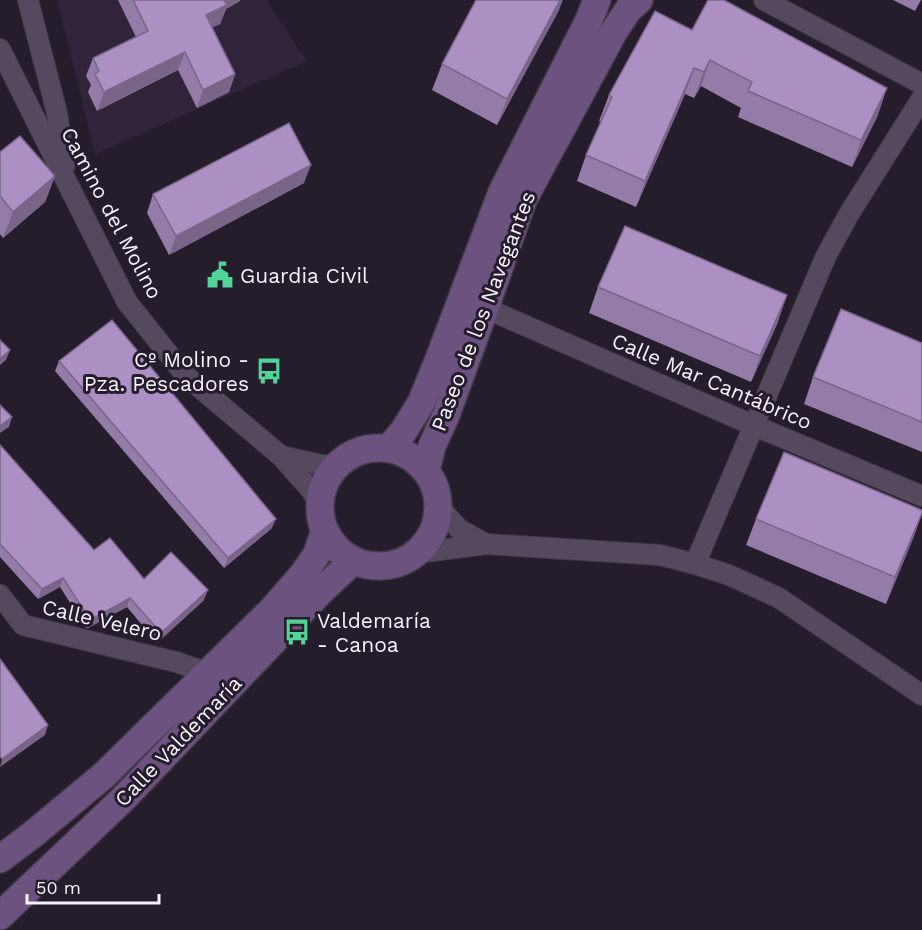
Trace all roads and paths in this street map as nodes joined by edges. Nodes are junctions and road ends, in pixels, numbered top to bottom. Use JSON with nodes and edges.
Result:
{"nodes":[{"id":1,"x":28,"y":0,"type":"edge"},
{"id":2,"x":597,"y":0,"type":"edge"},
{"id":3,"x":639,"y":0,"type":"edge"},
{"id":4,"x":764,"y":0,"type":"edge"},
{"id":5,"x":0,"y":49,"type":"edge"},
{"id":6,"x":922,"y":84,"type":"edge"},
{"id":7,"x":922,"y":98,"type":"edge"},
{"id":8,"x":67,"y":183,"type":"junction"},
{"id":9,"x":485,"y":308,"type":"junction"},
{"id":10,"x":755,"y":426,"type":"junction"},
{"id":11,"x":388,"y":448,"type":"junction"},
{"id":12,"x":281,"y":456,"type":"junction"},
{"id":13,"x":336,"y":465,"type":"junction"},
{"id":14,"x":426,"y":470,"type":"junction"},
{"id":15,"x":922,"y":496,"type":"edge"},
{"id":16,"x":319,"y":504,"type":"junction"},
{"id":17,"x":439,"y":507,"type":"junction"},
{"id":18,"x":324,"y":533,"type":"junction"},
{"id":19,"x":486,"y":544,"type":"junction"},
{"id":20,"x":417,"y":553,"type":"junction"},
{"id":21,"x":352,"y":562,"type":"junction"},
{"id":22,"x":695,"y":564,"type":"junction"},
{"id":23,"x":0,"y":596,"type":"edge"},
{"id":24,"x":204,"y":676,"type":"junction"},
{"id":25,"x":922,"y":695,"type":"edge"},
{"id":26,"x":0,"y":859,"type":"edge"},
{"id":27,"x":0,"y":916,"type":"edge"}],
"edges":[{"from":1,"to":8,"type":"street"},
{"from":2,"to":11,"type":"main road","name":"Paseo de los Navegantes"},
{"from":3,"to":9,"type":"main road","name":"Paseo de los Navegantes"},
{"from":4,"to":6,"type":"street"},
{"from":5,"to":8,"type":"street","name":"Camino del Molino"},
{"from":7,"to":10,"type":"street"},
{"from":8,"to":12,"type":"street","name":"Camino del Molino"},
{"from":9,"to":10,"type":"street","name":"Calle Mar Cantábrico"},
{"from":9,"to":14,"type":"main road","name":"Paseo de los Navegantes"},
{"from":10,"to":15,"type":"street","name":"Calle Mar Cantábrico"},
{"from":10,"to":22,"type":"street"},
{"from":11,"to":13,"type":"main road"},
{"from":11,"to":14,"type":"main road"},
{"from":12,"to":13,"type":"street","name":"Camino del Molino"},
{"from":12,"to":16,"type":"street","name":"Camino del Molino"},
{"from":13,"to":16,"type":"main road"},
{"from":14,"to":17,"type":"main road"},
{"from":16,"to":18,"type":"main road"},
{"from":17,"to":19,"type":"street"},
{"from":17,"to":20,"type":"main road"},
{"from":18,"to":21,"type":"main road"},
{"from":18,"to":24,"type":"main road","name":"Calle Valdemaría"},
{"from":19,"to":20,"type":"street"},
{"from":19,"to":22,"type":"street"},
{"from":20,"to":21,"type":"main road"},
{"from":21,"to":27,"type":"main road","name":"Calle Valdemaría"},
{"from":22,"to":25,"type":"street"},
{"from":23,"to":24,"type":"street","name":"Calle Velero"},
{"from":24,"to":26,"type":"main road","name":"Calle Valdemaría"}]}
